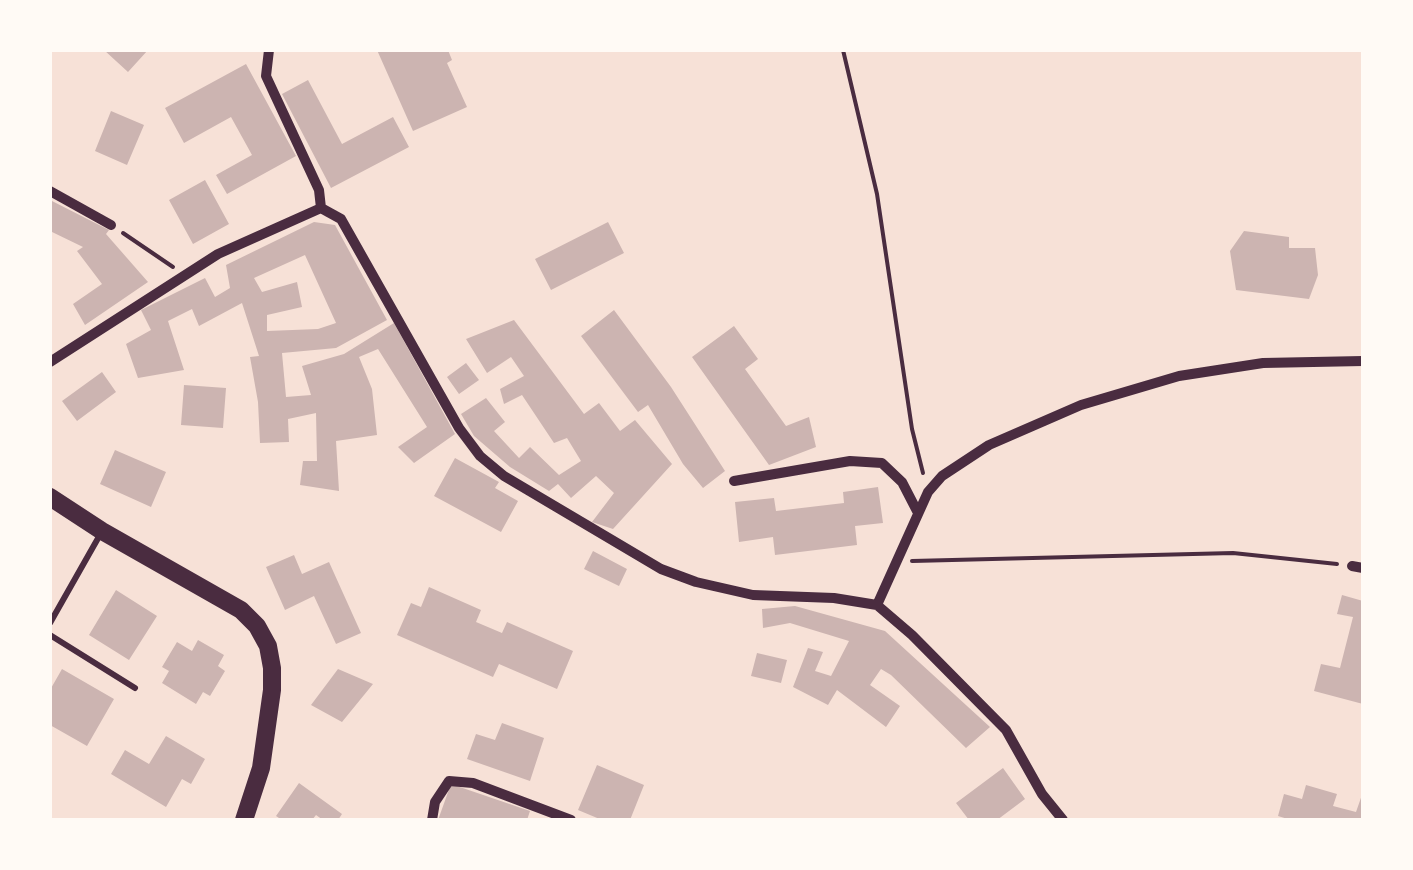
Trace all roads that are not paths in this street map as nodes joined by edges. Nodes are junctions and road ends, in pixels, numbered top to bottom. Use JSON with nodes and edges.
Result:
{"nodes":[{"id":1,"x":268,"y":50,"type":"edge"},
{"id":2,"x":50,"y":191,"type":"edge"},
{"id":3,"x":320,"y":208,"type":"junction"},
{"id":4,"x":110,"y":225,"type":"road end"},
{"id":5,"x":1363,"y":361,"type":"edge"},
{"id":6,"x":50,"y":362,"type":"edge"},
{"id":7,"x":734,"y":481,"type":"dead end"},
{"id":8,"x":50,"y":497,"type":"edge"},
{"id":9,"x":917,"y":511,"type":"junction"},
{"id":10,"x":102,"y":531,"type":"junction"},
{"id":11,"x":877,"y":605,"type":"junction"},
{"id":12,"x":50,"y":623,"type":"edge"},
{"id":13,"x":50,"y":635,"type":"edge"},
{"id":14,"x":136,"y":688,"type":"dead end"},
{"id":15,"x":244,"y":820,"type":"edge"},
{"id":16,"x":432,"y":820,"type":"edge"},
{"id":17,"x":572,"y":820,"type":"edge"},
{"id":18,"x":1063,"y":820,"type":"edge"}],
"edges":[{"from":1,"to":3,"type":"street"},
{"from":2,"to":4,"type":"street"},
{"from":3,"to":6,"type":"street"},
{"from":3,"to":11,"type":"street"},
{"from":5,"to":9,"type":"street"},
{"from":7,"to":9,"type":"street"},
{"from":8,"to":10,"type":"street"},
{"from":9,"to":11,"type":"street"},
{"from":10,"to":12,"type":"lane"},
{"from":10,"to":15,"type":"street"},
{"from":11,"to":18,"type":"street"},
{"from":13,"to":14,"type":"lane"},
{"from":16,"to":17,"type":"street"}]}
